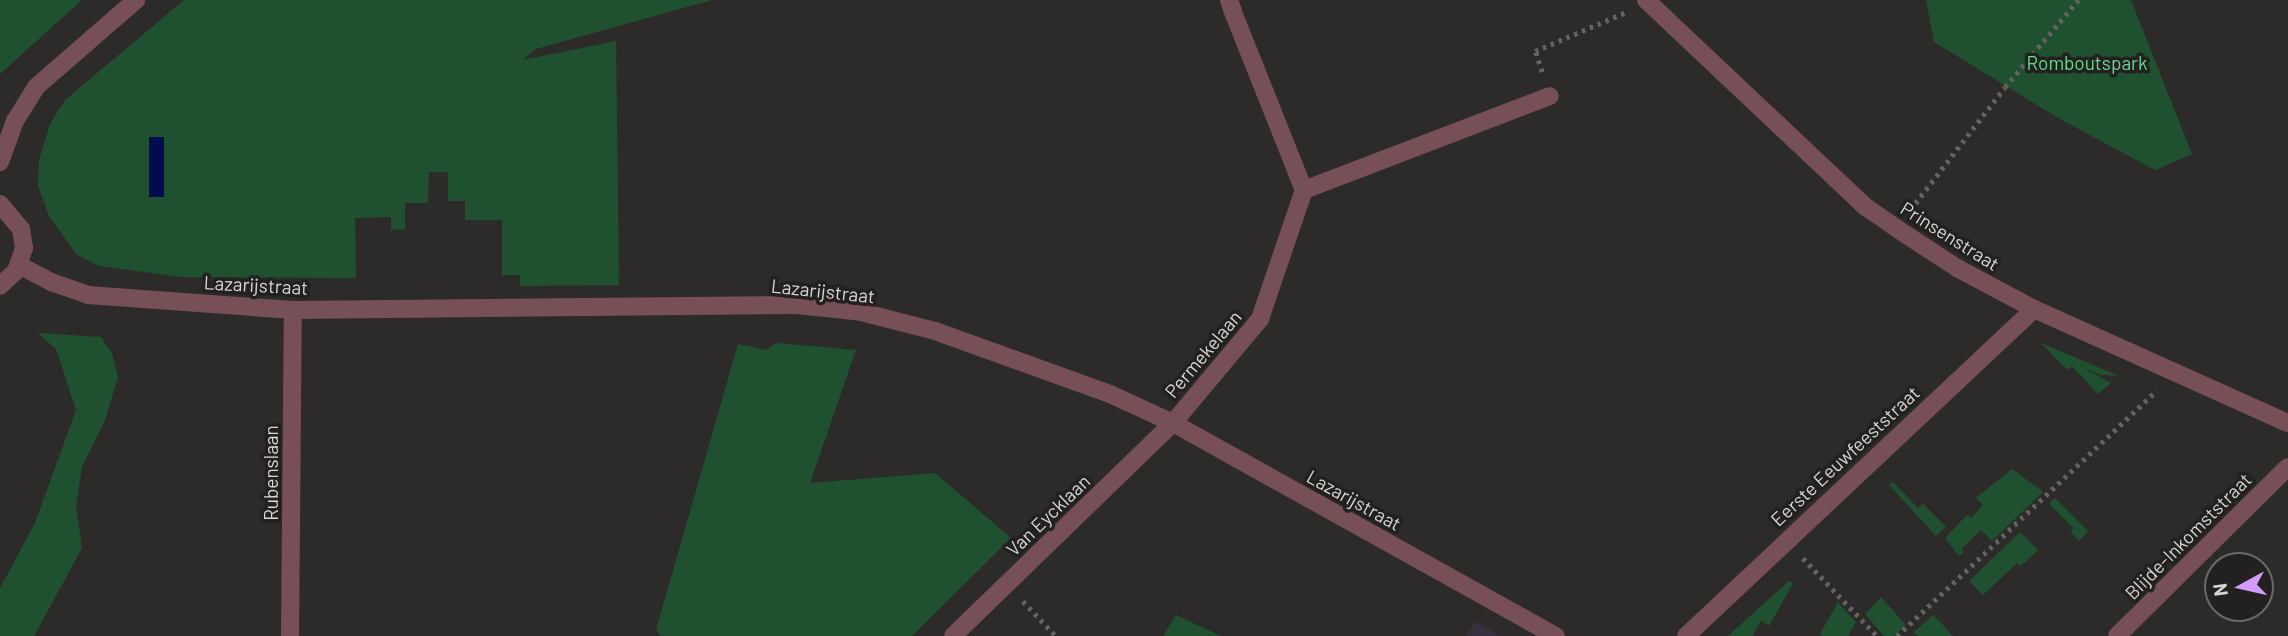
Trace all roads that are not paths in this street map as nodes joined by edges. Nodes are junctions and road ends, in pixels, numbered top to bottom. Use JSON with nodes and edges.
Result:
{"nodes":[{"id":1,"x":136,"y":0,"type":"edge"},
{"id":2,"x":1647,"y":1,"type":"edge"},
{"id":3,"x":1234,"y":13,"type":"edge"},
{"id":4,"x":1550,"y":96,"type":"dead end"},
{"id":5,"x":0,"y":162,"type":"edge"},
{"id":6,"x":1304,"y":190,"type":"junction"},
{"id":7,"x":0,"y":204,"type":"edge"},
{"id":8,"x":19,"y":265,"type":"junction"},
{"id":9,"x":0,"y":286,"type":"edge"},
{"id":10,"x":2034,"y":309,"type":"junction"},
{"id":11,"x":293,"y":310,"type":"junction"},
{"id":12,"x":1172,"y":423,"type":"junction"},
{"id":13,"x":2288,"y":423,"type":"edge"},
{"id":14,"x":2288,"y":467,"type":"edge"},
{"id":15,"x":290,"y":636,"type":"edge"},
{"id":16,"x":953,"y":636,"type":"edge"},
{"id":17,"x":1556,"y":636,"type":"edge"},
{"id":18,"x":1686,"y":636,"type":"edge"},
{"id":19,"x":2117,"y":636,"type":"edge"}],
"edges":[{"from":1,"to":5,"type":"street"},
{"from":2,"to":10,"type":"street","name":"Prinsenstraat"},
{"from":3,"to":6,"type":"street"},
{"from":4,"to":6,"type":"street"},
{"from":6,"to":12,"type":"street","name":"Permekelaan"},
{"from":7,"to":8,"type":"street"},
{"from":8,"to":9,"type":"street"},
{"from":8,"to":11,"type":"street","name":"Lazarijstraat"},
{"from":10,"to":13,"type":"street","name":"Prinsenstraat"},
{"from":10,"to":18,"type":"street","name":"Eerste Eeuwfeeststraat"},
{"from":11,"to":12,"type":"street","name":"Lazarijstraat"},
{"from":11,"to":15,"type":"street","name":"Rubenslaan"},
{"from":12,"to":16,"type":"street","name":"Van Eycklaan"},
{"from":12,"to":17,"type":"street","name":"Lazarijstraat"},
{"from":14,"to":19,"type":"street","name":"Blijde-Inkomststraat"}]}
